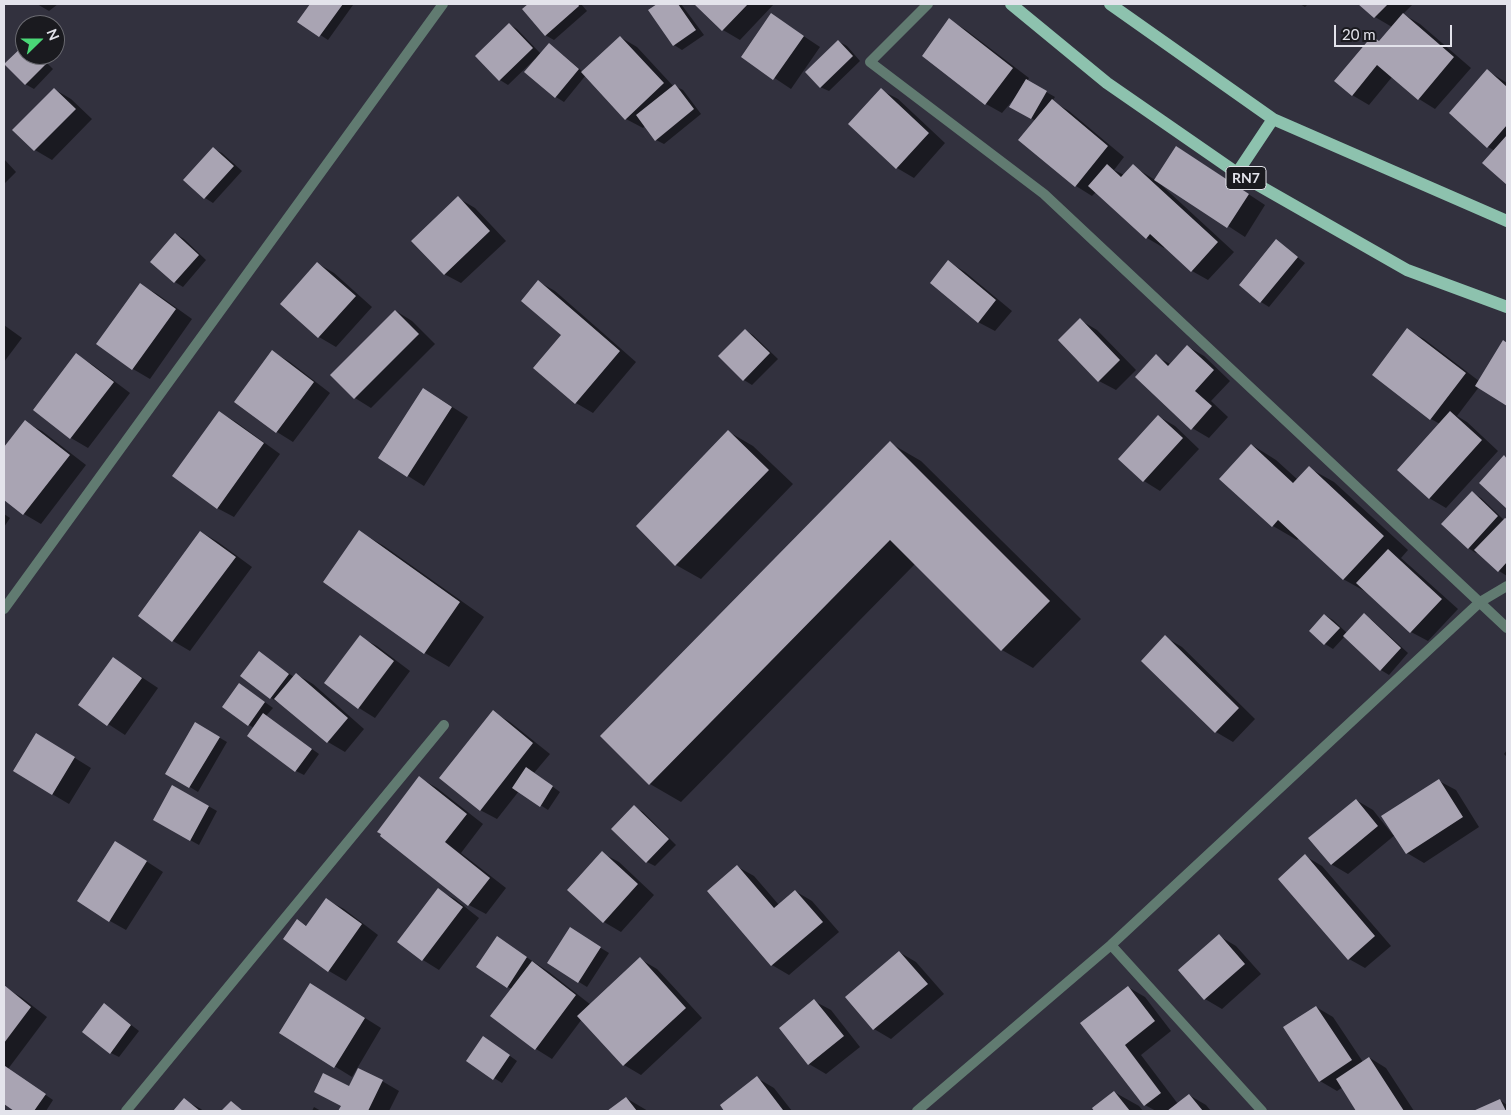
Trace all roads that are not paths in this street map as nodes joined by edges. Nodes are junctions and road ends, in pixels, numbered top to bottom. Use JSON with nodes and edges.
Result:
{"nodes":[{"id":1,"x":443,"y":4,"type":"edge"},
{"id":2,"x":928,"y":4,"type":"edge"},
{"id":3,"x":1011,"y":4,"type":"edge"},
{"id":4,"x":1110,"y":4,"type":"edge"},
{"id":5,"x":1273,"y":118,"type":"junction"},
{"id":6,"x":1237,"y":173,"type":"junction"},
{"id":7,"x":1507,"y":221,"type":"edge"},
{"id":8,"x":1507,"y":307,"type":"edge"},
{"id":9,"x":1507,"y":586,"type":"edge"},
{"id":10,"x":1480,"y":602,"type":"junction"},
{"id":11,"x":4,"y":609,"type":"edge"},
{"id":12,"x":1507,"y":628,"type":"edge"},
{"id":13,"x":444,"y":725,"type":"dead end"},
{"id":14,"x":1111,"y":945,"type":"junction"},
{"id":15,"x":126,"y":1111,"type":"edge"},
{"id":16,"x":917,"y":1111,"type":"edge"},
{"id":17,"x":1262,"y":1111,"type":"edge"}],
"edges":[{"from":1,"to":11,"type":"street"},
{"from":2,"to":10,"type":"street"},
{"from":3,"to":6,"type":"main road","number":"RN7"},
{"from":4,"to":5,"type":"main road"},
{"from":5,"to":6,"type":"main road"},
{"from":5,"to":7,"type":"main road"},
{"from":6,"to":8,"type":"main road","number":"RN7"},
{"from":9,"to":10,"type":"street"},
{"from":10,"to":12,"type":"street"},
{"from":10,"to":14,"type":"street"},
{"from":13,"to":15,"type":"street"},
{"from":14,"to":16,"type":"street"},
{"from":14,"to":17,"type":"street"}]}
